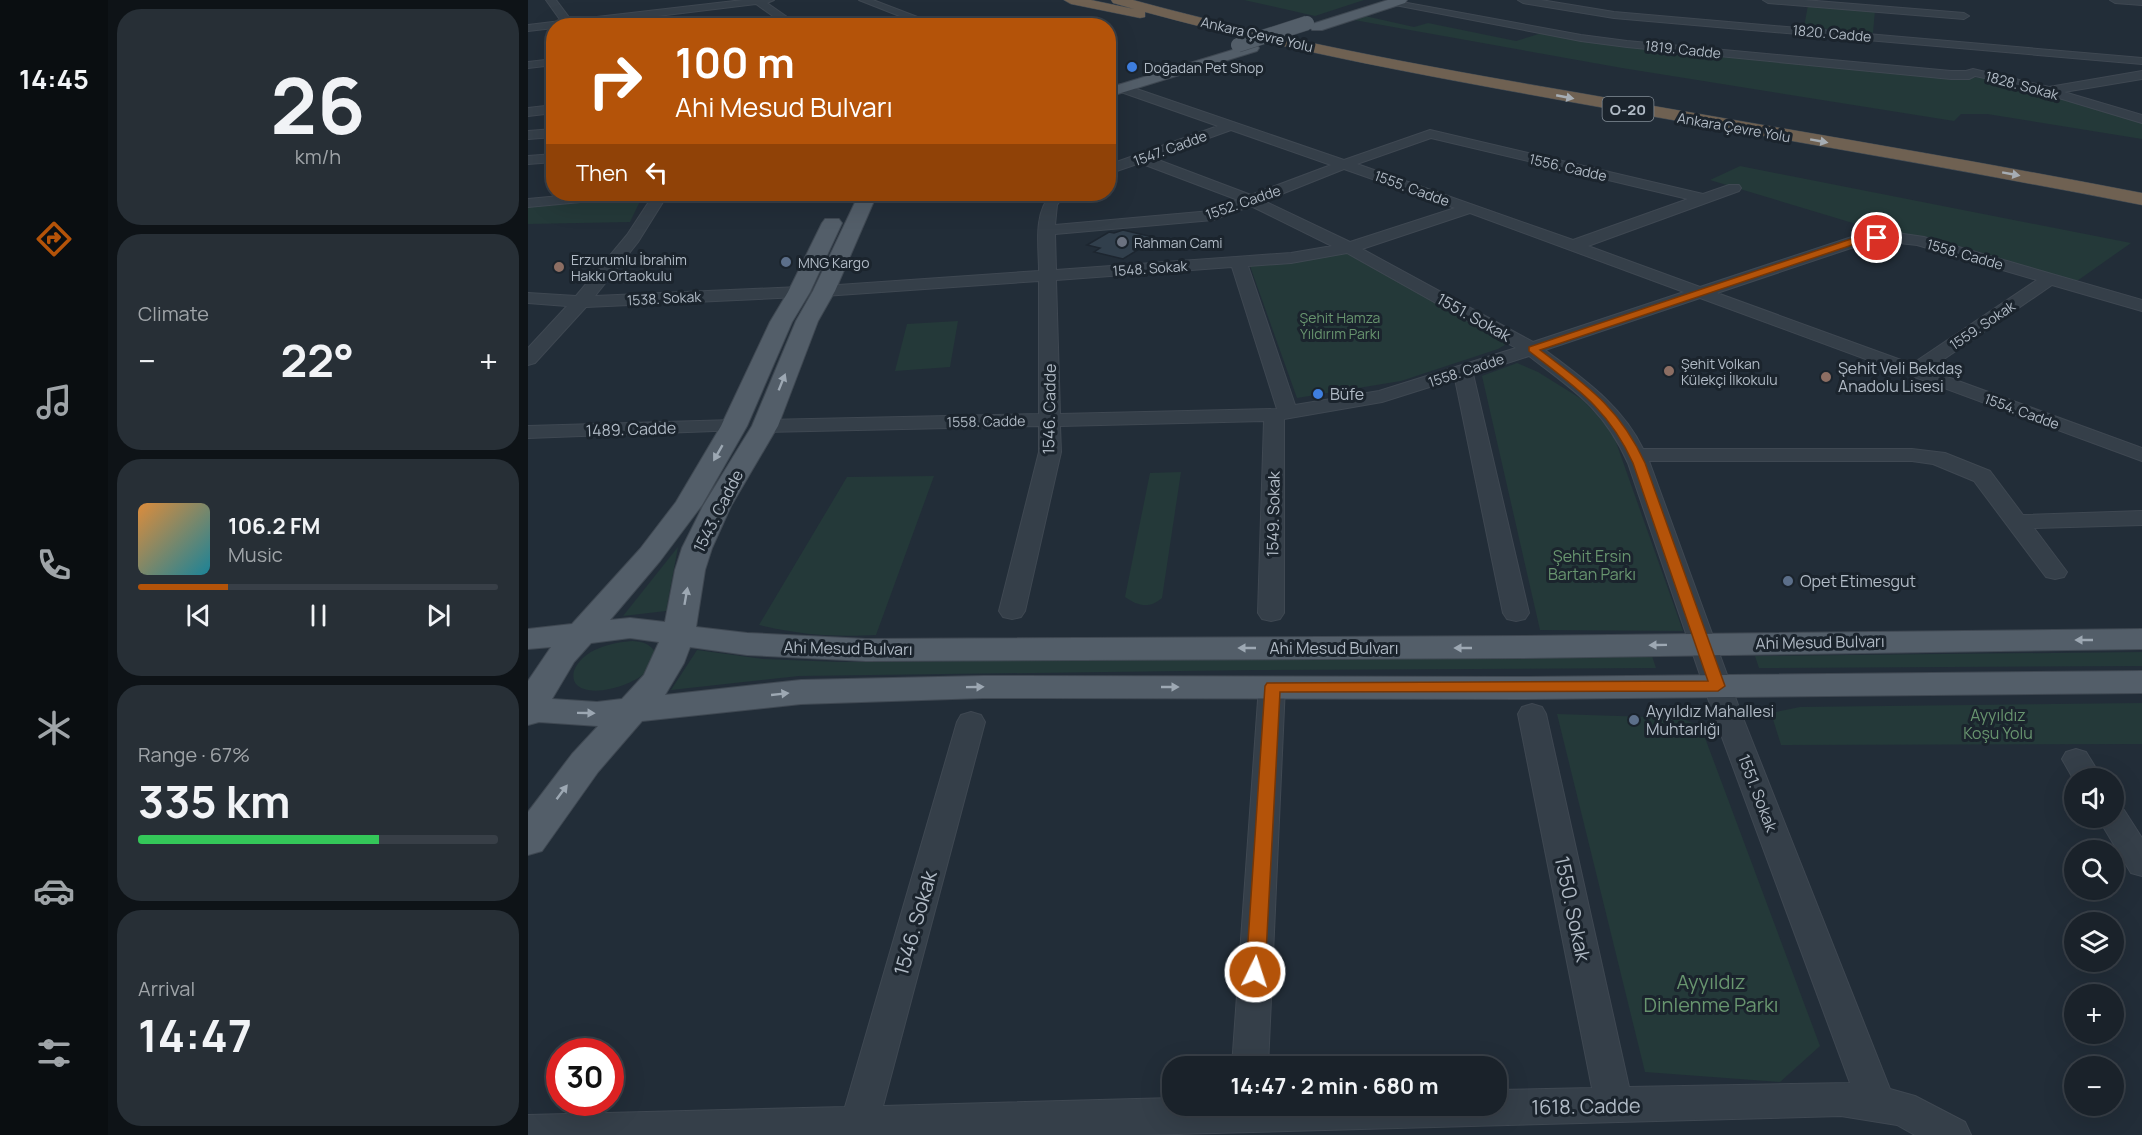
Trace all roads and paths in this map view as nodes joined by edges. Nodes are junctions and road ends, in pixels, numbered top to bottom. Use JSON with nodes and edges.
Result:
{"nodes":[{"id":1,"x":551,"y":0,"type":"edge"},
{"id":2,"x":663,"y":0,"type":"edge"},
{"id":3,"x":769,"y":0,"type":"edge"},
{"id":4,"x":864,"y":0,"type":"edge"},
{"id":5,"x":1071,"y":0,"type":"edge"},
{"id":6,"x":1118,"y":0,"type":"edge"},
{"id":7,"x":1163,"y":0,"type":"edge"},
{"id":8,"x":1523,"y":0,"type":"edge"},
{"id":9,"x":1768,"y":0,"type":"edge"},
{"id":10,"x":2115,"y":0,"type":"edge"},
{"id":11,"x":757,"y":1,"type":"edge"},
{"id":12,"x":1393,"y":1,"type":"edge"},
{"id":13,"x":1540,"y":1,"type":"edge"},
{"id":14,"x":2142,"y":2,"type":"edge"},
{"id":15,"x":1629,"y":5,"type":"dead end"},
{"id":16,"x":679,"y":15,"type":"junction"},
{"id":17,"x":1614,"y":15,"type":"junction"},
{"id":18,"x":564,"y":18,"type":"edge"},
{"id":19,"x":646,"y":18,"type":"edge"},
{"id":20,"x":783,"y":18,"type":"edge"},
{"id":21,"x":914,"y":18,"type":"edge"},
{"id":22,"x":1269,"y":21,"type":"dead end"},
{"id":23,"x":546,"y":27,"type":"edge"},
{"id":24,"x":528,"y":28,"type":"edge"},
{"id":25,"x":1581,"y":38,"type":"junction"},
{"id":26,"x":1337,"y":39,"type":"junction"},
{"id":27,"x":1967,"y":40,"type":"junction"},
{"id":28,"x":1299,"y":45,"type":"junction"},
{"id":29,"x":546,"y":63,"type":"edge"},
{"id":30,"x":2142,"y":63,"type":"edge"},
{"id":31,"x":528,"y":65,"type":"edge"},
{"id":32,"x":2142,"y":75,"type":"edge"},
{"id":33,"x":1116,"y":86,"type":"edge"},
{"id":34,"x":1116,"y":88,"type":"edge"},
{"id":35,"x":2048,"y":91,"type":"junction"},
{"id":36,"x":546,"y":110,"type":"edge"},
{"id":37,"x":528,"y":111,"type":"edge"},
{"id":38,"x":2142,"y":119,"type":"edge"},
{"id":39,"x":1232,"y":125,"type":"junction"},
{"id":40,"x":546,"y":134,"type":"edge"},
{"id":41,"x":1430,"y":134,"type":"joint"},
{"id":42,"x":528,"y":135,"type":"edge"},
{"id":43,"x":546,"y":159,"type":"edge"},
{"id":44,"x":1142,"y":159,"type":"junction"},
{"id":45,"x":528,"y":160,"type":"edge"},
{"id":46,"x":1345,"y":164,"type":"junction"},
{"id":47,"x":1116,"y":167,"type":"edge"},
{"id":48,"x":2142,"y":182,"type":"edge"},
{"id":49,"x":1734,"y":188,"type":"dead end"},
{"id":50,"x":1705,"y":198,"type":"junction"},
{"id":51,"x":2142,"y":199,"type":"edge"},
{"id":52,"x":549,"y":201,"type":"edge"},
{"id":53,"x":657,"y":201,"type":"edge"},
{"id":54,"x":843,"y":201,"type":"edge"},
{"id":55,"x":864,"y":201,"type":"edge"},
{"id":56,"x":1052,"y":201,"type":"edge"},
{"id":57,"x":1253,"y":201,"type":"junction"},
{"id":58,"x":528,"y":203,"type":"edge"},
{"id":59,"x":1470,"y":208,"type":"junction"},
{"id":60,"x":1047,"y":230,"type":"junction"},
{"id":61,"x":1572,"y":246,"type":"junction"},
{"id":62,"x":1349,"y":248,"type":"junction"},
{"id":63,"x":1239,"y":263,"type":"junction"},
{"id":64,"x":1048,"y":275,"type":"junction"},
{"id":65,"x":2050,"y":279,"type":"junction"},
{"id":66,"x":811,"y":291,"type":"junction"},
{"id":67,"x":1699,"y":292,"type":"junction"},
{"id":68,"x":528,"y":298,"type":"edge"},
{"id":69,"x":581,"y":302,"type":"junction"},
{"id":70,"x":2142,"y":306,"type":"edge"},
{"id":71,"x":1532,"y":349,"type":"junction"},
{"id":72,"x":528,"y":359,"type":"edge"},
{"id":73,"x":1914,"y":371,"type":"junction"},
{"id":74,"x":1463,"y":372,"type":"junction"},
{"id":75,"x":1281,"y":414,"type":"junction"},
{"id":76,"x":1050,"y":419,"type":"junction"},
{"id":77,"x":734,"y":426,"type":"junction"},
{"id":78,"x":765,"y":426,"type":"junction"},
{"id":79,"x":528,"y":432,"type":"edge"},
{"id":80,"x":2140,"y":451,"type":"edge"},
{"id":81,"x":1636,"y":455,"type":"junction"},
{"id":82,"x":2142,"y":518,"type":"edge"},
{"id":83,"x":2017,"y":522,"type":"junction"},
{"id":84,"x":2055,"y":572,"type":"dead end"},
{"id":85,"x":1012,"y":611,"type":"dead end"},
{"id":86,"x":1516,"y":612,"type":"dead end"},
{"id":87,"x":1271,"y":613,"type":"dead end"},
{"id":88,"x":580,"y":633,"type":"junction"},
{"id":89,"x":679,"y":633,"type":"junction"},
{"id":90,"x":528,"y":639,"type":"edge"},
{"id":91,"x":2142,"y":639,"type":"edge"},
{"id":92,"x":1704,"y":644,"type":"junction"},
{"id":93,"x":2142,"y":682,"type":"edge"},
{"id":94,"x":1272,"y":686,"type":"junction"},
{"id":95,"x":1718,"y":686,"type":"junction"},
{"id":96,"x":633,"y":710,"type":"junction"},
{"id":97,"x":528,"y":711,"type":"edge"},
{"id":98,"x":1532,"y":714,"type":"dead end"},
{"id":99,"x":971,"y":722,"type":"dead end"},
{"id":100,"x":2119,"y":828,"type":"edge"},
{"id":101,"x":528,"y":840,"type":"edge"},
{"id":102,"x":2142,"y":864,"type":"edge"},
{"id":103,"x":1251,"y":1056,"type":"edge"},
{"id":104,"x":1877,"y":1104,"type":"junction"},
{"id":105,"x":1614,"y":1105,"type":"junction"},
{"id":106,"x":1507,"y":1106,"type":"edge"},
{"id":107,"x":1162,"y":1115,"type":"edge"},
{"id":108,"x":859,"y":1125,"type":"junction"},
{"id":109,"x":946,"y":1129,"type":"edge"},
{"id":110,"x":528,"y":1133,"type":"edge"},
{"id":111,"x":1952,"y":1135,"type":"edge"}],
"edges":[{"from":1,"to":18,"type":"street"},
{"from":2,"to":16,"type":"street"},
{"from":3,"to":11,"type":"street"},
{"from":4,"to":21,"type":"street"},
{"from":5,"to":28,"type":"highway"},
{"from":6,"to":28,"type":"highway","name":"Ankara Çevre Yolu","number":"O-20"},
{"from":7,"to":26,"type":"highway","name":"Ankara Çevre Yolu","number":"O-20"},
{"from":8,"to":13,"type":"street","name":"1820. Cadde"},
{"from":9,"to":27,"type":"street"},
{"from":10,"to":14,"type":"street"},
{"from":11,"to":16,"type":"street"},
{"from":11,"to":20,"type":"street"},
{"from":12,"to":25,"type":"street","name":"1819. Cadde"},
{"from":12,"to":33,"type":"main road"},
{"from":13,"to":17,"type":"street","name":"1820. Cadde"},
{"from":15,"to":17,"type":"street"},
{"from":16,"to":19,"type":"street"},
{"from":17,"to":25,"type":"street"},
{"from":17,"to":27,"type":"street","name":"1820. Cadde"},
{"from":22,"to":26,"type":"highway"},
{"from":23,"to":24,"type":"street"},
{"from":25,"to":27,"type":"street","name":"1819. Cadde"},
{"from":26,"to":48,"type":"highway","name":"Ankara Çevre Yolu","number":"O-20"},
{"from":27,"to":30,"type":"street","name":"1820. Cadde"},
{"from":27,"to":35,"type":"street","name":"1828. Sokak"},
{"from":28,"to":51,"type":"highway","name":"Ankara Çevre Yolu","number":"O-20","one_way":true},
{"from":29,"to":31,"type":"street"},
{"from":32,"to":35,"type":"street"},
{"from":34,"to":39,"type":"street","name":"1555. Cadde"},
{"from":35,"to":38,"type":"street","name":"1828. Sokak"},
{"from":36,"to":37,"type":"street"},
{"from":39,"to":44,"type":"street","name":"1547. Cadde"},
{"from":39,"to":46,"type":"street","name":"1555. Cadde"},
{"from":40,"to":42,"type":"street"},
{"from":41,"to":46,"type":"street","name":"1552. Cadde"},
{"from":41,"to":50,"type":"street","name":"1556. Cadde"},
{"from":43,"to":45,"type":"street"},
{"from":44,"to":47,"type":"street","name":"1547. Cadde"},
{"from":44,"to":57,"type":"street","name":"1551. Sokak"},
{"from":46,"to":57,"type":"street","name":"1552. Cadde"},
{"from":46,"to":59,"type":"street","name":"1555. Cadde"},
{"from":49,"to":50,"type":"street"},
{"from":50,"to":61,"type":"street"},
{"from":52,"to":58,"type":"street"},
{"from":53,"to":69,"type":"street"},
{"from":54,"to":66,"type":"main road","name":"1543. Cadde"},
{"from":55,"to":66,"type":"main road","name":"1543. Cadde"},
{"from":56,"to":60,"type":"street"},
{"from":57,"to":60,"type":"street","name":"1552. Cadde"},
{"from":57,"to":62,"type":"street","name":"1551. Sokak"},
{"from":59,"to":61,"type":"street","name":"1555. Cadde"},
{"from":59,"to":62,"type":"street","name":"1548. Sokak"},
{"from":60,"to":64,"type":"street"},
{"from":61,"to":67,"type":"street","name":"1555. Cadde"},
{"from":62,"to":63,"type":"street","name":"1548. Sokak"},
{"from":62,"to":71,"type":"street","name":"1551. Sokak"},
{"from":63,"to":64,"type":"street","name":"1548. Sokak"},
{"from":63,"to":75,"type":"street","name":"1549. Sokak"},
{"from":64,"to":66,"type":"street","name":"1548. Sokak"},
{"from":64,"to":76,"type":"street","name":"1546. Cadde"},
{"from":65,"to":67,"type":"street","name":"1558. Cadde"},
{"from":65,"to":70,"type":"street","name":"1558. Cadde"},
{"from":65,"to":73,"type":"street","name":"1559. Sokak"},
{"from":66,"to":69,"type":"street","name":"1538. Sokak"},
{"from":66,"to":77,"type":"main road","name":"1543. Cadde"},
{"from":78,"to":66,"type":"main road","name":"1543. Cadde","one_way":true},
{"from":67,"to":71,"type":"street","name":"1558. Cadde"},
{"from":67,"to":73,"type":"street","name":"1554. Cadde"},
{"from":68,"to":69,"type":"street","name":"1538. Sokak"},
{"from":69,"to":72,"type":"street"},
{"from":71,"to":74,"type":"street","name":"1558. Cadde"},
{"from":71,"to":81,"type":"street","name":"1551. Sokak"},
{"from":73,"to":80,"type":"street","name":"1554. Cadde"},
{"from":74,"to":75,"type":"street","name":"1558. Cadde"},
{"from":74,"to":86,"type":"street"},
{"from":75,"to":76,"type":"street","name":"1558. Cadde"},
{"from":75,"to":87,"type":"street","name":"1549. Sokak"},
{"from":76,"to":78,"type":"street","name":"1558. Cadde"},
{"from":76,"to":85,"type":"street","name":"1546. Cadde"},
{"from":77,"to":79,"type":"street","name":"1489. Cadde"},
{"from":77,"to":88,"type":"main road","name":"1543. Cadde","one_way":true},
{"from":89,"to":78,"type":"main road","name":"1543. Cadde","one_way":true},
{"from":81,"to":83,"type":"street"},
{"from":81,"to":92,"type":"street","name":"1551. Sokak"},
{"from":82,"to":83,"type":"street"},
{"from":83,"to":84,"type":"street"},
{"from":88,"to":89,"type":"main road","name":"Ahi Mesud Bulvarı"},
{"from":88,"to":90,"type":"main road","name":"Ahi Mesud Bulvarı"},
{"from":88,"to":97,"type":"main road","name":"1543. Cadde"},
{"from":92,"to":89,"type":"main road","name":"Ahi Mesud Bulvarı","one_way":true},
{"from":89,"to":96,"type":"main road","name":"1543. Cadde"},
{"from":91,"to":92,"type":"main road","name":"Ahi Mesud Bulvarı","one_way":true},
{"from":92,"to":95,"type":"street","name":"1551. Sokak"},
{"from":93,"to":95,"type":"main road"},
{"from":94,"to":95,"type":"main road"},
{"from":96,"to":94,"type":"main road","one_way":true},
{"from":94,"to":103,"type":"street"},
{"from":95,"to":104,"type":"street","name":"1551. Sokak"},
{"from":97,"to":96,"type":"main road","one_way":true},
{"from":101,"to":96,"type":"main road","name":"1543. Cadde","one_way":true},
{"from":98,"to":105,"type":"street","name":"1550. Sokak"},
{"from":99,"to":108,"type":"street","name":"1546. Sokak"},
{"from":100,"to":102,"type":"street"},
{"from":104,"to":105,"type":"street","name":"1618. Cadde"},
{"from":104,"to":111,"type":"street","name":"1618. Cadde"},
{"from":105,"to":106,"type":"street","name":"1618. Cadde"},
{"from":107,"to":109,"type":"street","name":"1618. Cadde"},
{"from":108,"to":109,"type":"street","name":"1618. Cadde"},
{"from":108,"to":110,"type":"street","name":"1618. Cadde"}]}
